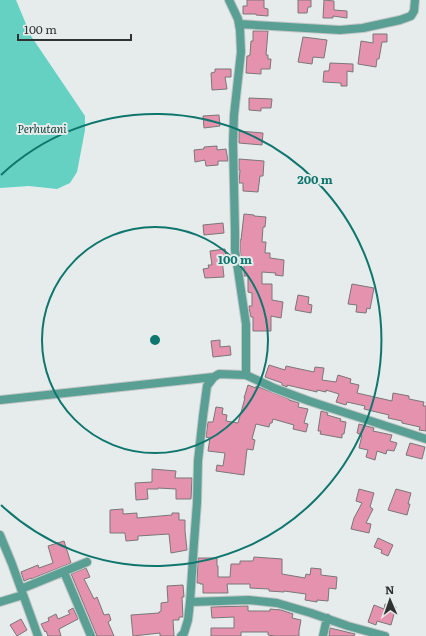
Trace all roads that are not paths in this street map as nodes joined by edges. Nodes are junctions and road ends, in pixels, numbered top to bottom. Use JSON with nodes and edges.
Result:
{"nodes":[{"id":1,"x":229,"y":0,"type":"edge"},
{"id":2,"x":415,"y":0,"type":"edge"},
{"id":3,"x":239,"y":24,"type":"junction"},
{"id":4,"x":246,"y":375,"type":"junction"},
{"id":5,"x":214,"y":376,"type":"junction"},
{"id":6,"x":0,"y":400,"type":"edge"},
{"id":7,"x":426,"y":439,"type":"edge"},
{"id":8,"x":0,"y":535,"type":"edge"},
{"id":9,"x":87,"y":562,"type":"dead end"},
{"id":10,"x":64,"y":572,"type":"junction"},
{"id":11,"x":22,"y":592,"type":"junction"},
{"id":12,"x":0,"y":602,"type":"edge"},
{"id":13,"x":190,"y":602,"type":"junction"},
{"id":14,"x":327,"y":618,"type":"junction"},
{"id":15,"x":38,"y":636,"type":"edge"},
{"id":16,"x":91,"y":636,"type":"edge"},
{"id":17,"x":181,"y":636,"type":"edge"},
{"id":18,"x":322,"y":636,"type":"edge"},
{"id":19,"x":385,"y":636,"type":"edge"}],
"edges":[{"from":1,"to":3,"type":"street"},
{"from":2,"to":3,"type":"street"},
{"from":3,"to":4,"type":"street"},
{"from":4,"to":5,"type":"street"},
{"from":4,"to":7,"type":"street"},
{"from":5,"to":6,"type":"street"},
{"from":5,"to":13,"type":"street"},
{"from":8,"to":11,"type":"street"},
{"from":9,"to":10,"type":"street"},
{"from":10,"to":11,"type":"street"},
{"from":10,"to":16,"type":"street"},
{"from":11,"to":12,"type":"street"},
{"from":11,"to":15,"type":"street"},
{"from":13,"to":14,"type":"street"},
{"from":13,"to":17,"type":"street"},
{"from":14,"to":18,"type":"street"},
{"from":14,"to":19,"type":"street"}]}
